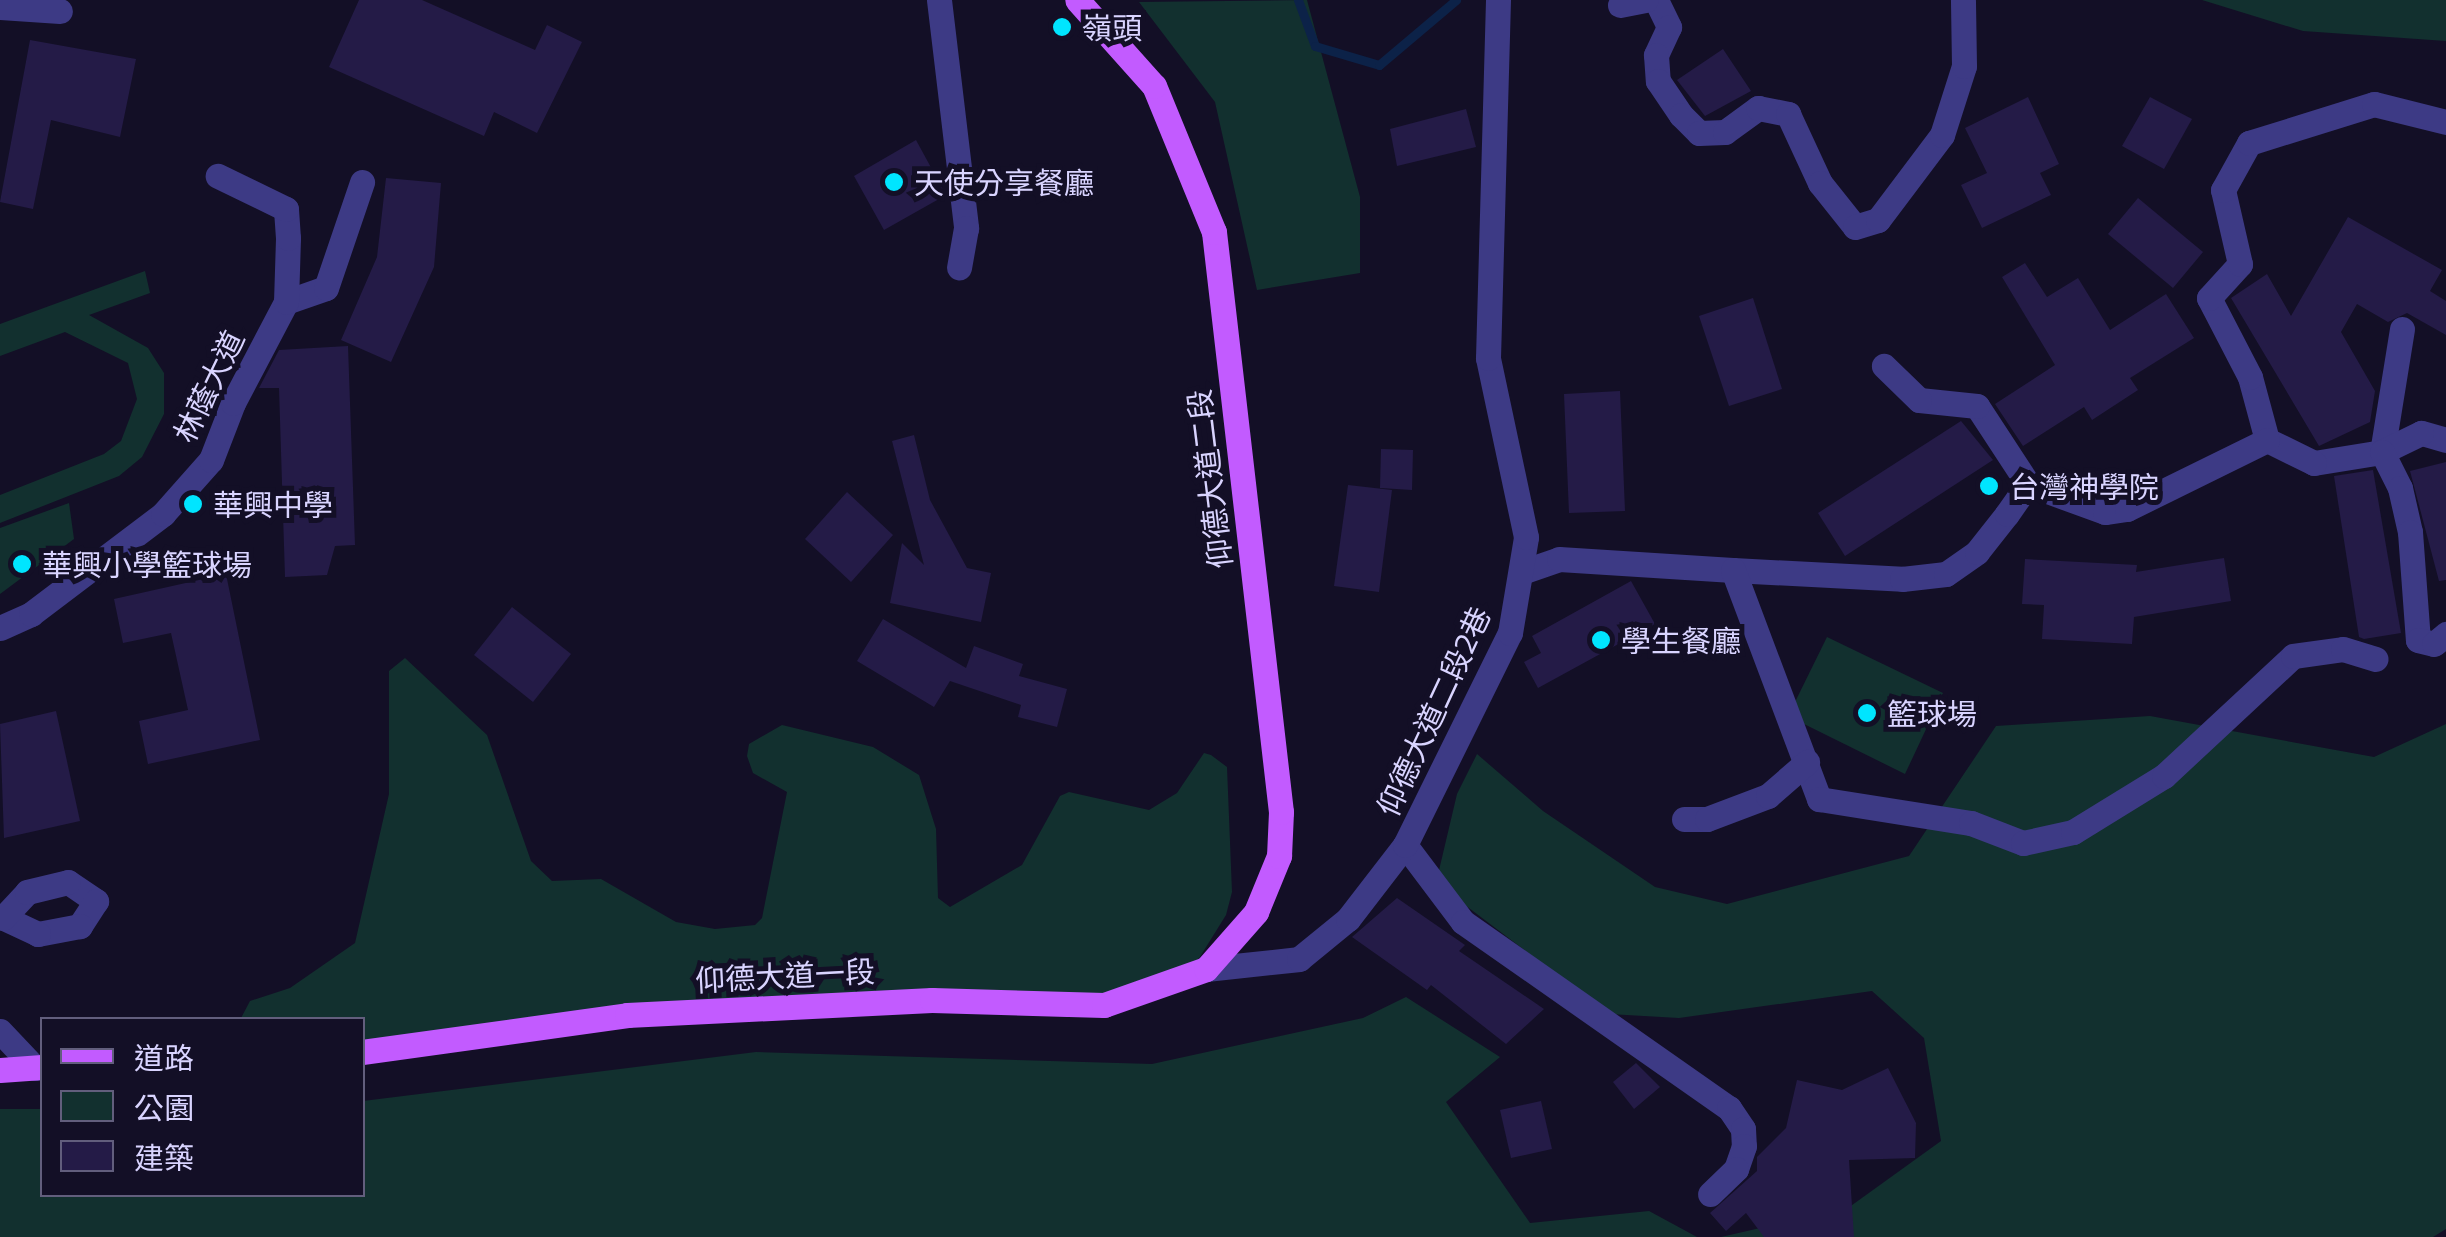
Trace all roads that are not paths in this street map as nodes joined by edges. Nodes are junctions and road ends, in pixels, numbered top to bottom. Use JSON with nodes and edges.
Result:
{"nodes":[{"id":1,"x":939,"y":0,"type":"edge"},
{"id":2,"x":1077,"y":0,"type":"edge"},
{"id":3,"x":1498,"y":0,"type":"edge"},
{"id":4,"x":1646,"y":0,"type":"edge"},
{"id":5,"x":1656,"y":0,"type":"edge"},
{"id":6,"x":1963,"y":0,"type":"edge"},
{"id":7,"x":1620,"y":5,"type":"dead end"},
{"id":8,"x":0,"y":7,"type":"edge"},
{"id":9,"x":60,"y":11,"type":"dead end"},
{"id":10,"x":2446,"y":122,"type":"edge"},
{"id":11,"x":218,"y":176,"type":"dead end"},
{"id":12,"x":362,"y":182,"type":"dead end"},
{"id":13,"x":959,"y":266,"type":"dead end"},
{"id":14,"x":286,"y":302,"type":"junction"},
{"id":15,"x":2402,"y":329,"type":"dead end"},
{"id":16,"x":1884,"y":366,"type":"dead end"},
{"id":17,"x":2267,"y":440,"type":"junction"},
{"id":18,"x":2446,"y":440,"type":"edge"},
{"id":19,"x":2382,"y":452,"type":"junction"},
{"id":20,"x":2028,"y":484,"type":"junction"},
{"id":21,"x":1733,"y":570,"type":"junction"},
{"id":22,"x":1522,"y":572,"type":"junction"},
{"id":23,"x":0,"y":628,"type":"edge"},
{"id":24,"x":2446,"y":634,"type":"edge"},
{"id":25,"x":2376,"y":659,"type":"dead end"},
{"id":26,"x":1808,"y":762,"type":"junction"},
{"id":27,"x":1684,"y":819,"type":"dead end"},
{"id":28,"x":1405,"y":845,"type":"junction"},
{"id":29,"x":1206,"y":968,"type":"junction"},
{"id":30,"x":0,"y":1031,"type":"edge"},
{"id":31,"x":365,"y":1052,"type":"edge"},
{"id":32,"x":39,"y":1068,"type":"edge"},
{"id":33,"x":0,"y":1070,"type":"edge"},
{"id":34,"x":1710,"y":1194,"type":"dead end"}],
"edges":[{"from":1,"to":13,"type":"street"},
{"from":2,"to":29,"type":"main road","name":"仰德大道二段"},
{"from":3,"to":22,"type":"street","name":"仰德大道二段2巷"},
{"from":4,"to":7,"type":"street"},
{"from":5,"to":6,"type":"street"},
{"from":8,"to":9,"type":"street"},
{"from":10,"to":17,"type":"street"},
{"from":11,"to":14,"type":"street","name":"林蔭大道"},
{"from":12,"to":14,"type":"street"},
{"from":14,"to":23,"type":"street","name":"林蔭大道"},
{"from":15,"to":19,"type":"street"},
{"from":16,"to":20,"type":"street"},
{"from":17,"to":19,"type":"street"},
{"from":17,"to":20,"type":"street"},
{"from":18,"to":19,"type":"street"},
{"from":19,"to":24,"type":"street"},
{"from":20,"to":21,"type":"street"},
{"from":21,"to":22,"type":"street"},
{"from":21,"to":26,"type":"street"},
{"from":22,"to":28,"type":"street","name":"仰德大道二段2巷"},
{"from":25,"to":26,"type":"street"},
{"from":26,"to":27,"type":"street"},
{"from":28,"to":29,"type":"street","name":"仰德大道二段2巷"},
{"from":28,"to":34,"type":"street"},
{"from":29,"to":31,"type":"main road","name":"仰德大道一段"},
{"from":30,"to":32,"type":"street"},
{"from":32,"to":33,"type":"main road"}]}
